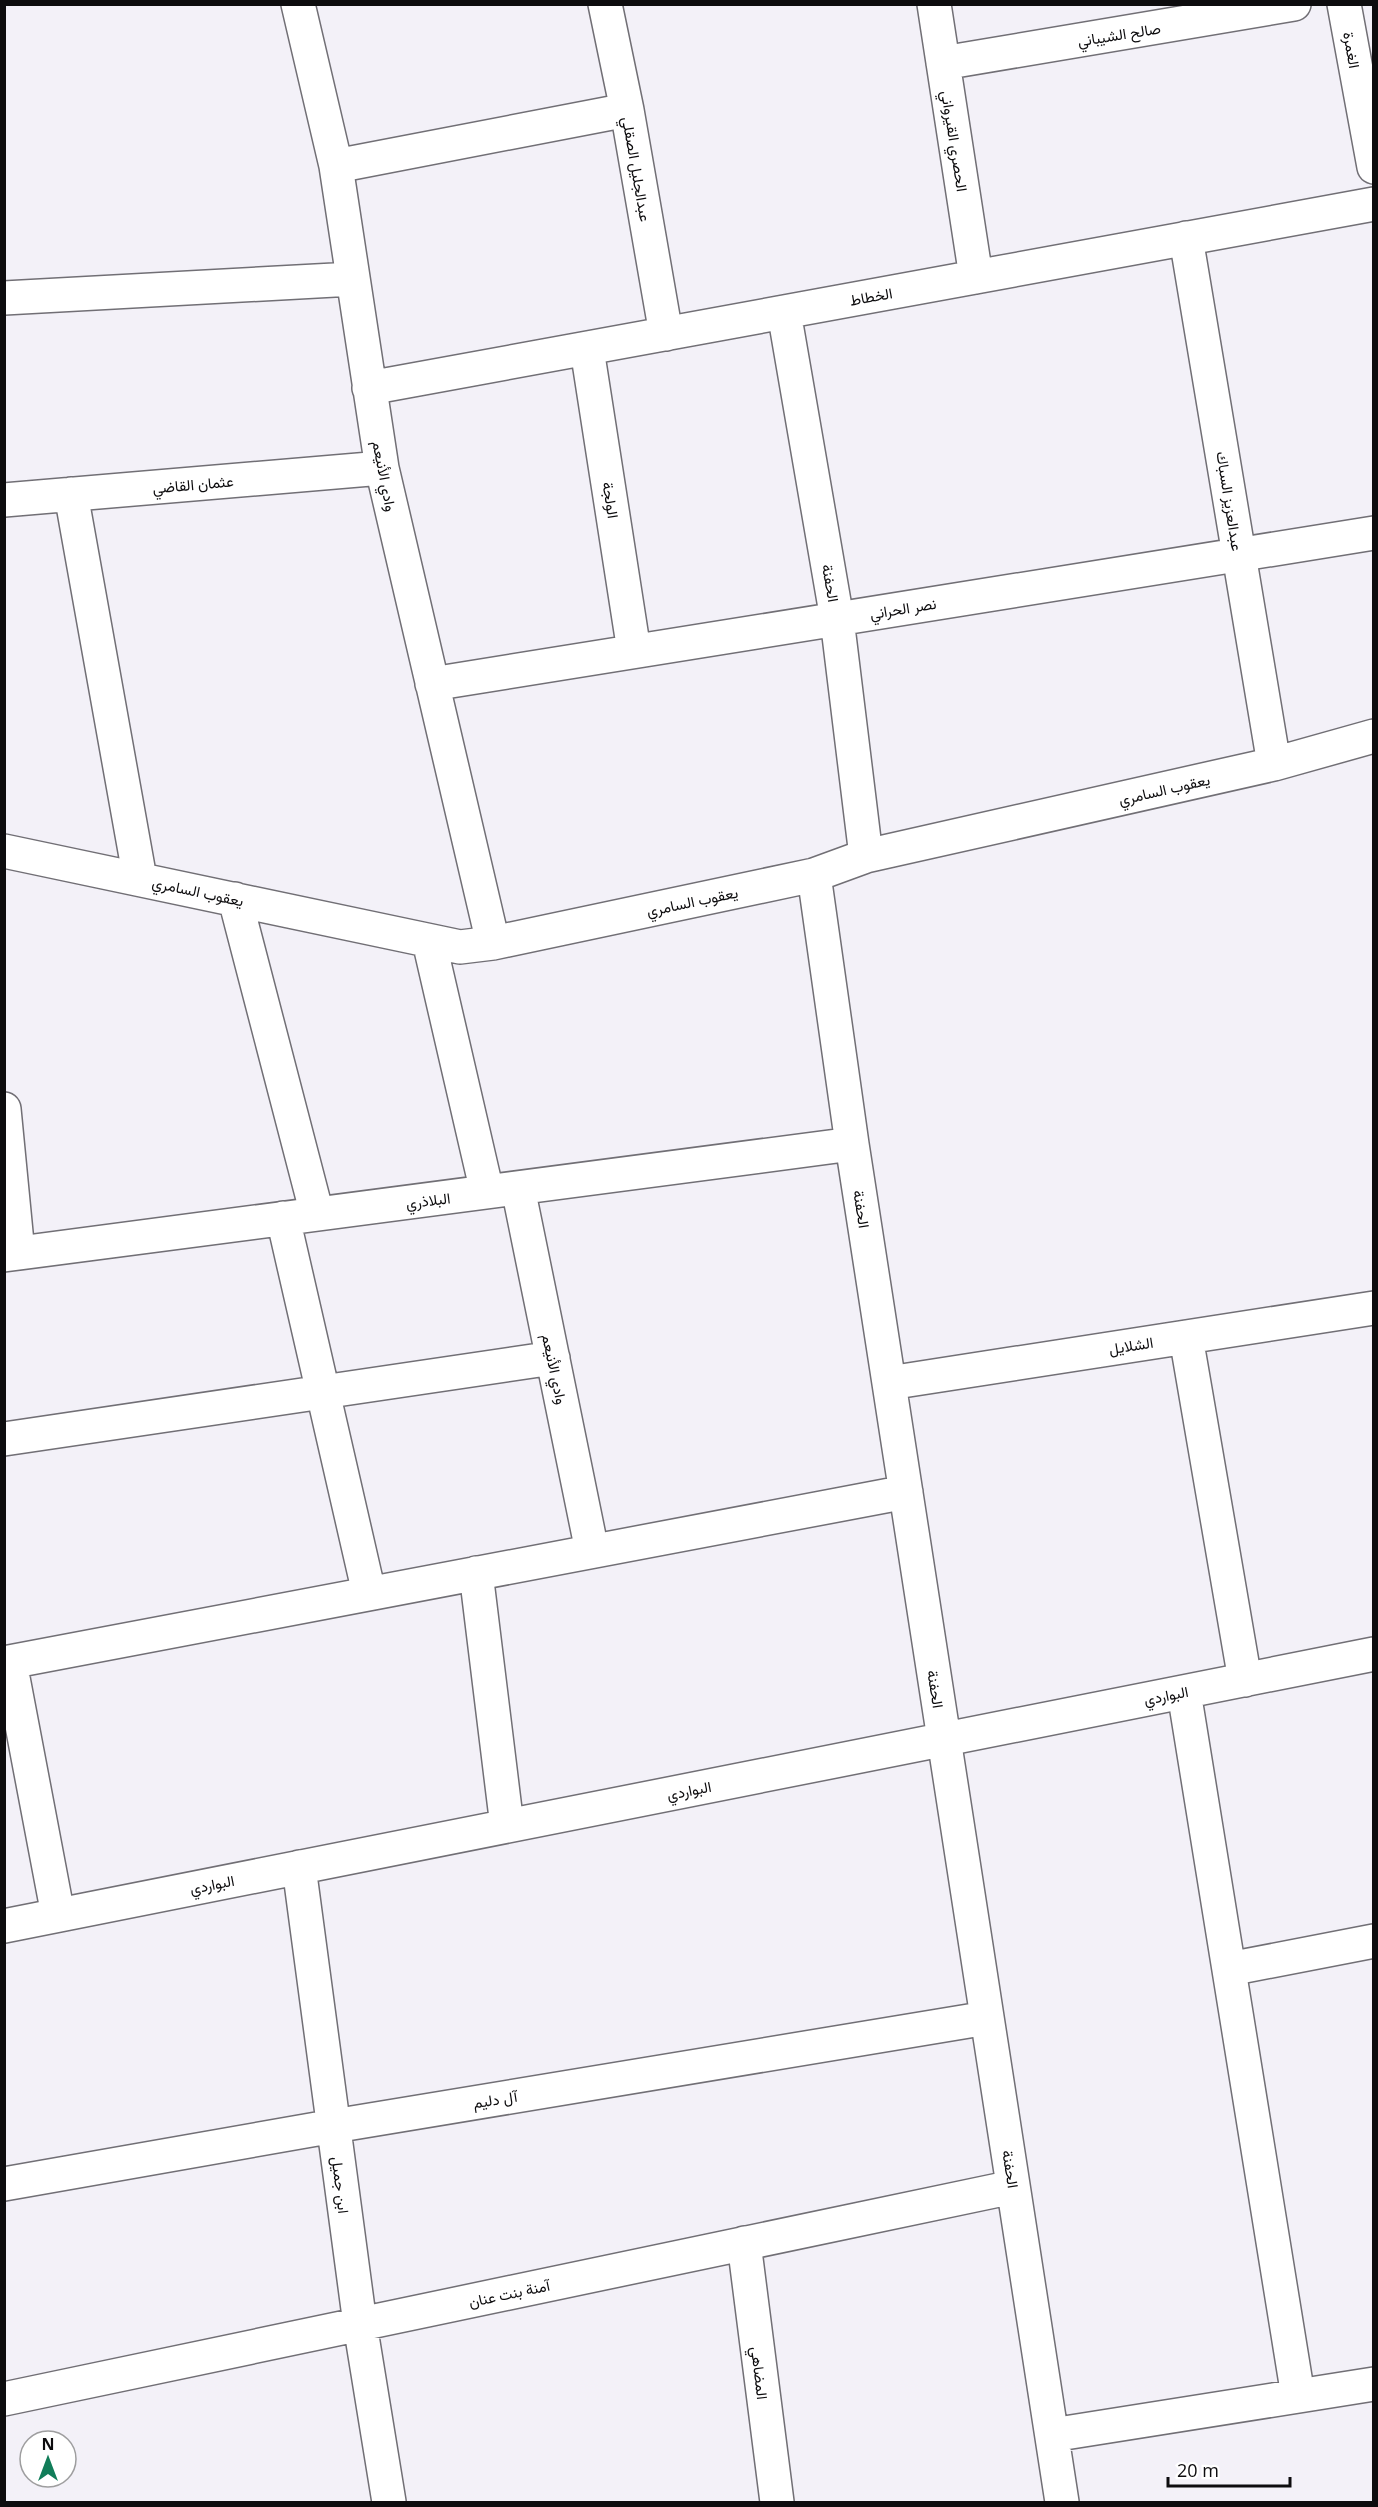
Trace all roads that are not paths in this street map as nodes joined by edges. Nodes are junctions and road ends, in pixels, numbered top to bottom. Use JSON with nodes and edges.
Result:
{"nodes":[{"id":1,"x":298,"y":4,"type":"edge"},
{"id":2,"x":605,"y":4,"type":"edge"},
{"id":3,"x":934,"y":4,"type":"edge"},
{"id":4,"x":1294,"y":4,"type":"edge"},
{"id":5,"x":1344,"y":4,"type":"edge"},
{"id":6,"x":943,"y":63,"type":"junction"},
{"id":7,"x":627,"y":110,"type":"junction"},
{"id":8,"x":336,"y":166,"type":"junction"},
{"id":9,"x":1374,"y":167,"type":"edge"},
{"id":10,"x":1374,"y":204,"type":"edge"},
{"id":11,"x":1186,"y":238,"type":"junction"},
{"id":12,"x":976,"y":277,"type":"junction"},
{"id":13,"x":353,"y":279,"type":"junction"},
{"id":14,"x":4,"y":298,"type":"edge"},
{"id":15,"x":784,"y":312,"type":"junction"},
{"id":16,"x":666,"y":334,"type":"junction"},
{"id":17,"x":587,"y":349,"type":"junction"},
{"id":18,"x":369,"y":388,"type":"junction"},
{"id":19,"x":382,"y":468,"type":"junction"},
{"id":20,"x":71,"y":494,"type":"junction"},
{"id":21,"x":4,"y":500,"type":"edge"},
{"id":22,"x":1374,"y":532,"type":"edge"},
{"id":23,"x":1239,"y":554,"type":"junction"},
{"id":24,"x":837,"y":619,"type":"junction"},
{"id":25,"x":634,"y":651,"type":"junction"},
{"id":26,"x":432,"y":684,"type":"junction"},
{"id":27,"x":1374,"y":736,"type":"edge"},
{"id":28,"x":1274,"y":765,"type":"junction"},
{"id":29,"x":4,"y":851,"type":"edge"},
{"id":30,"x":866,"y":856,"type":"junction"},
{"id":31,"x":814,"y":875,"type":"junction"},
{"id":32,"x":140,"y":879,"type":"junction"},
{"id":33,"x":235,"y":899,"type":"junction"},
{"id":34,"x":429,"y":940,"type":"junction"},
{"id":35,"x":493,"y":943,"type":"junction"},
{"id":36,"x":4,"y":1109,"type":"edge"},
{"id":37,"x":852,"y":1144,"type":"junction"},
{"id":38,"x":503,"y":1190,"type":"junction"},
{"id":39,"x":317,"y":1214,"type":"junction"},
{"id":40,"x":283,"y":1218,"type":"junction"},
{"id":41,"x":11,"y":1254,"type":"edge"},
{"id":42,"x":1374,"y":1308,"type":"edge"},
{"id":43,"x":1186,"y":1337,"type":"junction"},
{"id":44,"x":553,"y":1358,"type":"junction"},
{"id":45,"x":888,"y":1383,"type":"junction"},
{"id":46,"x":323,"y":1392,"type":"junction"},
{"id":47,"x":4,"y":1439,"type":"edge"},
{"id":48,"x":906,"y":1491,"type":"junction"},
{"id":49,"x":592,"y":1551,"type":"junction"},
{"id":50,"x":476,"y":1573,"type":"junction"},
{"id":51,"x":369,"y":1593,"type":"junction"},
{"id":52,"x":1374,"y":1654,"type":"edge"},
{"id":53,"x":7,"y":1662,"type":"edge"},
{"id":54,"x":1245,"y":1680,"type":"junction"},
{"id":55,"x":1184,"y":1692,"type":"junction"},
{"id":56,"x":944,"y":1739,"type":"junction"},
{"id":57,"x":507,"y":1826,"type":"junction"},
{"id":58,"x":299,"y":1867,"type":"junction"},
{"id":59,"x":58,"y":1915,"type":"junction"},
{"id":60,"x":4,"y":1926,"type":"edge"},
{"id":61,"x":1374,"y":1941,"type":"edge"},
{"id":62,"x":1229,"y":1969,"type":"junction"},
{"id":63,"x":987,"y":2018,"type":"junction"},
{"id":64,"x":334,"y":2126,"type":"junction"},
{"id":65,"x":4,"y":2184,"type":"edge"},
{"id":66,"x":1013,"y":2187,"type":"junction"},
{"id":67,"x":744,"y":2243,"type":"junction"},
{"id":68,"x":360,"y":2324,"type":"junction"},
{"id":69,"x":1374,"y":2384,"type":"edge"},
{"id":70,"x":1298,"y":2396,"type":"junction"},
{"id":71,"x":4,"y":2399,"type":"edge"},
{"id":72,"x":1052,"y":2435,"type":"junction"},
{"id":73,"x":389,"y":2502,"type":"edge"},
{"id":74,"x":777,"y":2502,"type":"edge"},
{"id":75,"x":1062,"y":2502,"type":"edge"}],
"edges":[{"from":1,"to":8,"type":"street","name":"وادي الأنيعم"},
{"from":2,"to":7,"type":"street","name":"عبدالجليل الصقلي"},
{"from":3,"to":6,"type":"street","name":"الحصري القيرواني"},
{"from":4,"to":6,"type":"street","name":"صالح الشيباني"},
{"from":5,"to":9,"type":"street","name":"الغمرة"},
{"from":6,"to":12,"type":"street","name":"الحصري القيرواني"},
{"from":7,"to":8,"type":"street"},
{"from":7,"to":16,"type":"street","name":"عبدالجليل الصقلي"},
{"from":8,"to":13,"type":"street","name":"وادي الأنيعم"},
{"from":10,"to":11,"type":"street","name":"الخطاط"},
{"from":11,"to":12,"type":"street","name":"الخطاط"},
{"from":11,"to":23,"type":"street","name":"عبدالعزيز السباك"},
{"from":12,"to":15,"type":"street","name":"الخطاط"},
{"from":13,"to":14,"type":"street"},
{"from":13,"to":18,"type":"street","name":"وادي الأنيعم"},
{"from":15,"to":16,"type":"street","name":"الخطاط"},
{"from":15,"to":24,"type":"street","name":"الحفنة"},
{"from":16,"to":17,"type":"street","name":"الخطاط"},
{"from":17,"to":18,"type":"street","name":"الخطاط"},
{"from":17,"to":25,"type":"street","name":"الولجة"},
{"from":18,"to":19,"type":"street","name":"وادي الأنيعم"},
{"from":19,"to":20,"type":"street","name":"عثمان القاضي"},
{"from":19,"to":26,"type":"street","name":"وادي الأنيعم"},
{"from":20,"to":21,"type":"street","name":"عثمان القاضي"},
{"from":20,"to":32,"type":"street"},
{"from":22,"to":23,"type":"street","name":"نصر الحراني"},
{"from":23,"to":24,"type":"street","name":"نصر الحراني"},
{"from":23,"to":28,"type":"street","name":"عبدالعزيز السباك"},
{"from":24,"to":25,"type":"street","name":"نصر الحراني"},
{"from":24,"to":30,"type":"street","name":"الحفنة"},
{"from":25,"to":26,"type":"street","name":"نصر الحراني"},
{"from":26,"to":35,"type":"street","name":"وادي الأنيعم"},
{"from":27,"to":28,"type":"street","name":"يعقوب السامري"},
{"from":28,"to":30,"type":"street","name":"يعقوب السامري"},
{"from":29,"to":32,"type":"street","name":"يعقوب السامري"},
{"from":30,"to":31,"type":"street","name":"يعقوب السامري"},
{"from":31,"to":35,"type":"street","name":"يعقوب السامري"},
{"from":31,"to":37,"type":"street","name":"الحفنة"},
{"from":32,"to":33,"type":"street","name":"يعقوب السامري"},
{"from":33,"to":34,"type":"street","name":"يعقوب السامري"},
{"from":33,"to":39,"type":"street"},
{"from":34,"to":35,"type":"street","name":"يعقوب السامري"},
{"from":34,"to":38,"type":"street","name":"وادي الأنيعم"},
{"from":36,"to":41,"type":"street"},
{"from":37,"to":38,"type":"street","name":"البلاذري"},
{"from":37,"to":45,"type":"street","name":"الحفنة"},
{"from":38,"to":39,"type":"street","name":"البلاذري"},
{"from":38,"to":44,"type":"street","name":"وادي الأنيعم"},
{"from":39,"to":40,"type":"street","name":"البلاذري"},
{"from":40,"to":41,"type":"street","name":"البلاذري"},
{"from":40,"to":46,"type":"street"},
{"from":42,"to":43,"type":"street","name":"الشلايل"},
{"from":43,"to":45,"type":"street","name":"الشلايل"},
{"from":43,"to":54,"type":"street"},
{"from":44,"to":46,"type":"street"},
{"from":44,"to":49,"type":"street","name":"وادي الأنيعم"},
{"from":45,"to":48,"type":"street","name":"الحفنة"},
{"from":46,"to":47,"type":"street"},
{"from":46,"to":51,"type":"street"},
{"from":48,"to":49,"type":"street"},
{"from":48,"to":56,"type":"street","name":"الحفنة"},
{"from":49,"to":50,"type":"street"},
{"from":50,"to":51,"type":"street"},
{"from":50,"to":57,"type":"street"},
{"from":51,"to":53,"type":"street"},
{"from":52,"to":54,"type":"street","name":"البواردي"},
{"from":53,"to":59,"type":"street"},
{"from":54,"to":55,"type":"street","name":"البواردي"},
{"from":55,"to":56,"type":"street","name":"البواردي"},
{"from":55,"to":62,"type":"street"},
{"from":56,"to":57,"type":"street","name":"البواردي"},
{"from":56,"to":63,"type":"street","name":"الحفنة"},
{"from":57,"to":58,"type":"street","name":"البواردي"},
{"from":58,"to":59,"type":"street","name":"البواردي"},
{"from":58,"to":64,"type":"street","name":"ابن جميل"},
{"from":59,"to":60,"type":"street","name":"البواردي"},
{"from":61,"to":62,"type":"street"},
{"from":62,"to":70,"type":"street"},
{"from":63,"to":64,"type":"street","name":"آل دليم"},
{"from":63,"to":66,"type":"street","name":"الحفنة"},
{"from":64,"to":65,"type":"street","name":"آل دليم"},
{"from":64,"to":68,"type":"street","name":"ابن جميل"},
{"from":66,"to":67,"type":"street","name":"آمنة بنت عنان"},
{"from":66,"to":72,"type":"street","name":"الحفنة"},
{"from":67,"to":68,"type":"street","name":"آمنة بنت عنان"},
{"from":67,"to":74,"type":"street","name":"المضاهي"},
{"from":68,"to":71,"type":"street","name":"آمنة بنت عنان"},
{"from":68,"to":73,"type":"street","name":"ابن جميل"},
{"from":69,"to":70,"type":"street"},
{"from":70,"to":72,"type":"street"},
{"from":72,"to":75,"type":"street","name":"الحفنة"}]}
